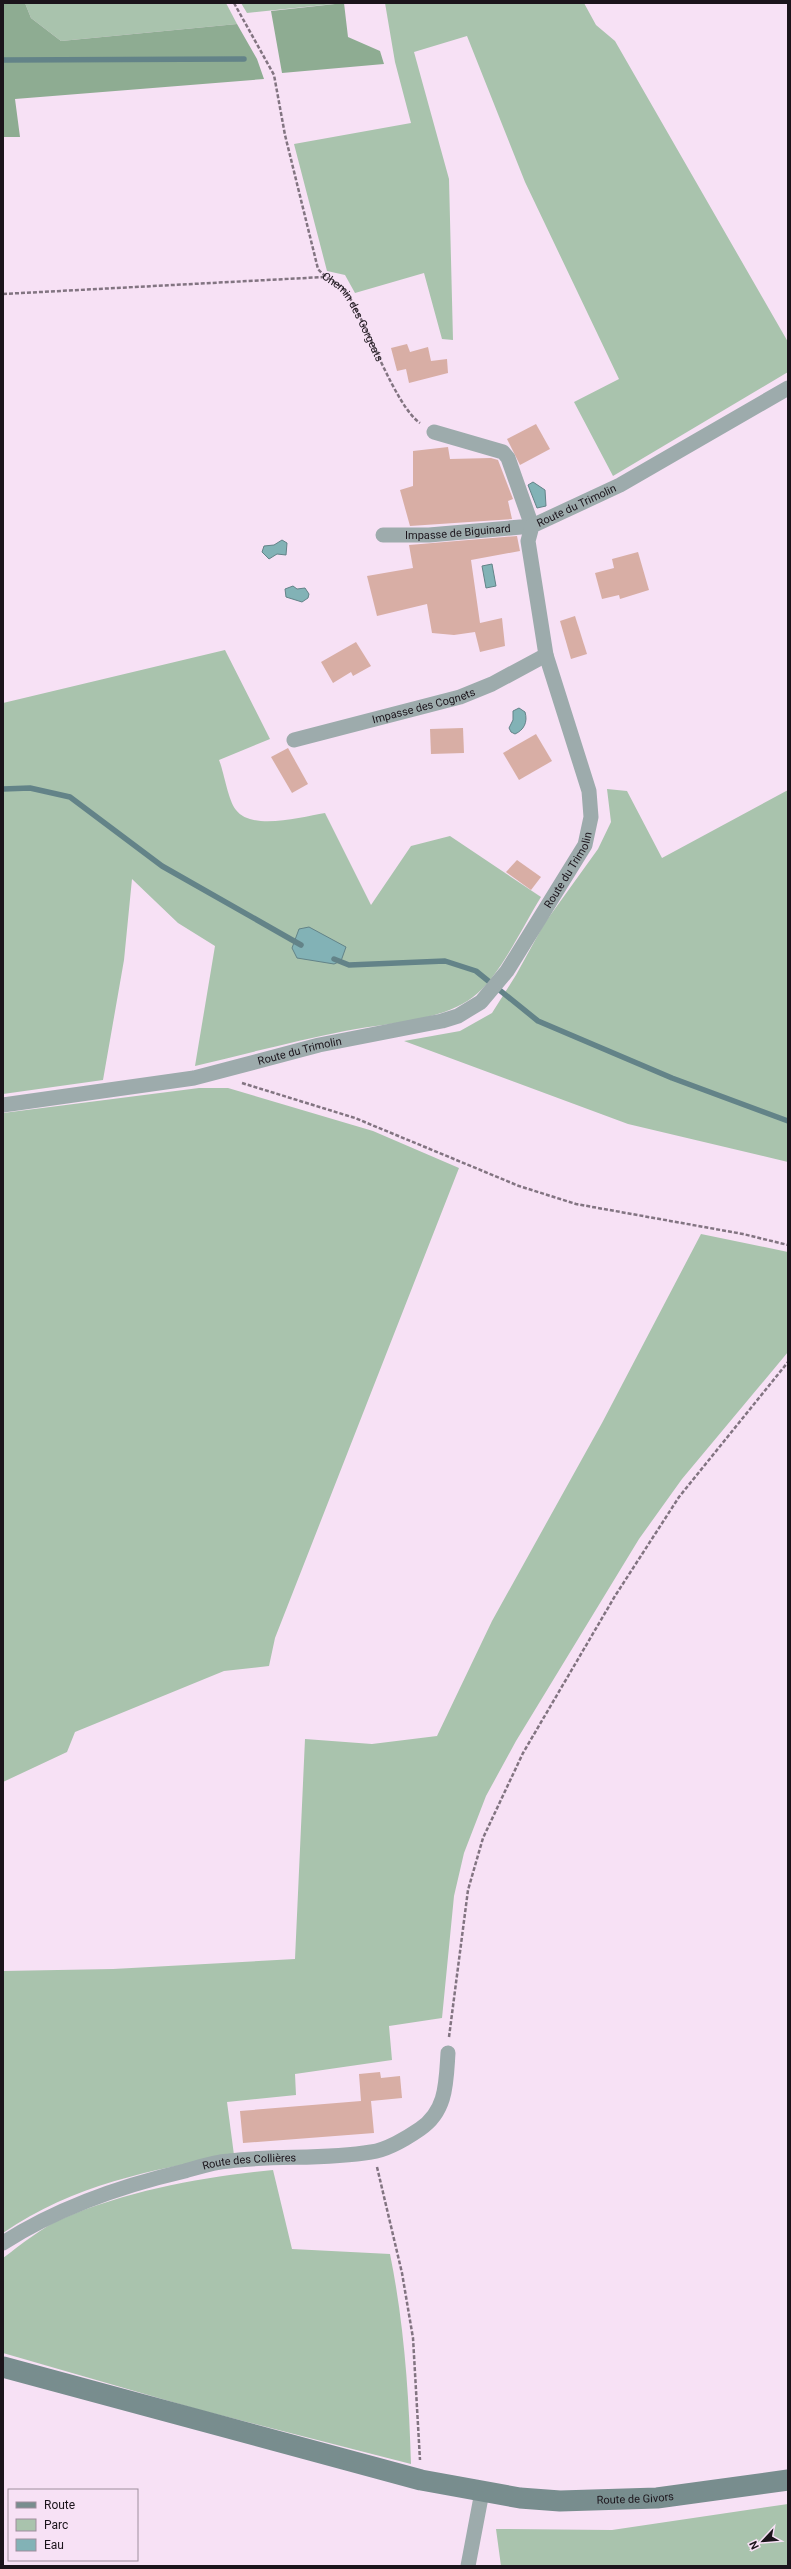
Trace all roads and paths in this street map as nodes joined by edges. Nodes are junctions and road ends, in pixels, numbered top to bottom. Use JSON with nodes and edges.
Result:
{"nodes":[{"id":1,"x":234,"y":3,"type":"edge"},
{"id":2,"x":325,"y":278,"type":"junction"},
{"id":3,"x":3,"y":294,"type":"edge"},
{"id":4,"x":788,"y":388,"type":"edge"},
{"id":5,"x":434,"y":432,"type":"joint"},
{"id":6,"x":532,"y":526,"type":"junction"},
{"id":7,"x":383,"y":535,"type":"dead end"},
{"id":8,"x":546,"y":655,"type":"junction"},
{"id":9,"x":294,"y":740,"type":"dead end"},
{"id":10,"x":222,"y":1072,"type":"junction"},
{"id":11,"x":3,"y":1105,"type":"edge"},
{"id":12,"x":788,"y":1245,"type":"edge"},
{"id":13,"x":788,"y":1362,"type":"edge"},
{"id":14,"x":448,"y":2053,"type":"joint"},
{"id":15,"x":372,"y":2152,"type":"junction"},
{"id":16,"x":3,"y":2243,"type":"edge"},
{"id":17,"x":3,"y":2367,"type":"edge"},
{"id":18,"x":421,"y":2480,"type":"junction"},
{"id":19,"x":788,"y":2480,"type":"edge"},
{"id":20,"x":482,"y":2492,"type":"junction"},
{"id":21,"x":468,"y":2566,"type":"edge"}],
"edges":[{"from":1,"to":2,"type":"path","name":"Chemin des Gorgeats"},
{"from":2,"to":3,"type":"path"},
{"from":2,"to":5,"type":"path","name":"Chemin des Gorgeats"},
{"from":4,"to":6,"type":"street","name":"Route du Trimolin"},
{"from":5,"to":6,"type":"street"},
{"from":6,"to":7,"type":"street","name":"Impasse de Biguinard"},
{"from":6,"to":8,"type":"street","name":"Route du Trimolin"},
{"from":8,"to":9,"type":"street","name":"Impasse des Cognets"},
{"from":8,"to":10,"type":"street","name":"Route du Trimolin"},
{"from":10,"to":11,"type":"street","name":"Route du Trimolin"},
{"from":10,"to":12,"type":"path"},
{"from":13,"to":14,"type":"path"},
{"from":14,"to":15,"type":"street","name":"Route des Collières"},
{"from":15,"to":16,"type":"street","name":"Route des Collières"},
{"from":15,"to":18,"type":"path"},
{"from":17,"to":18,"type":"street","name":"Route de Givors"},
{"from":18,"to":20,"type":"street","name":"Route de Givors"},
{"from":19,"to":20,"type":"street","name":"Route de Givors"},
{"from":20,"to":21,"type":"street"}]}
